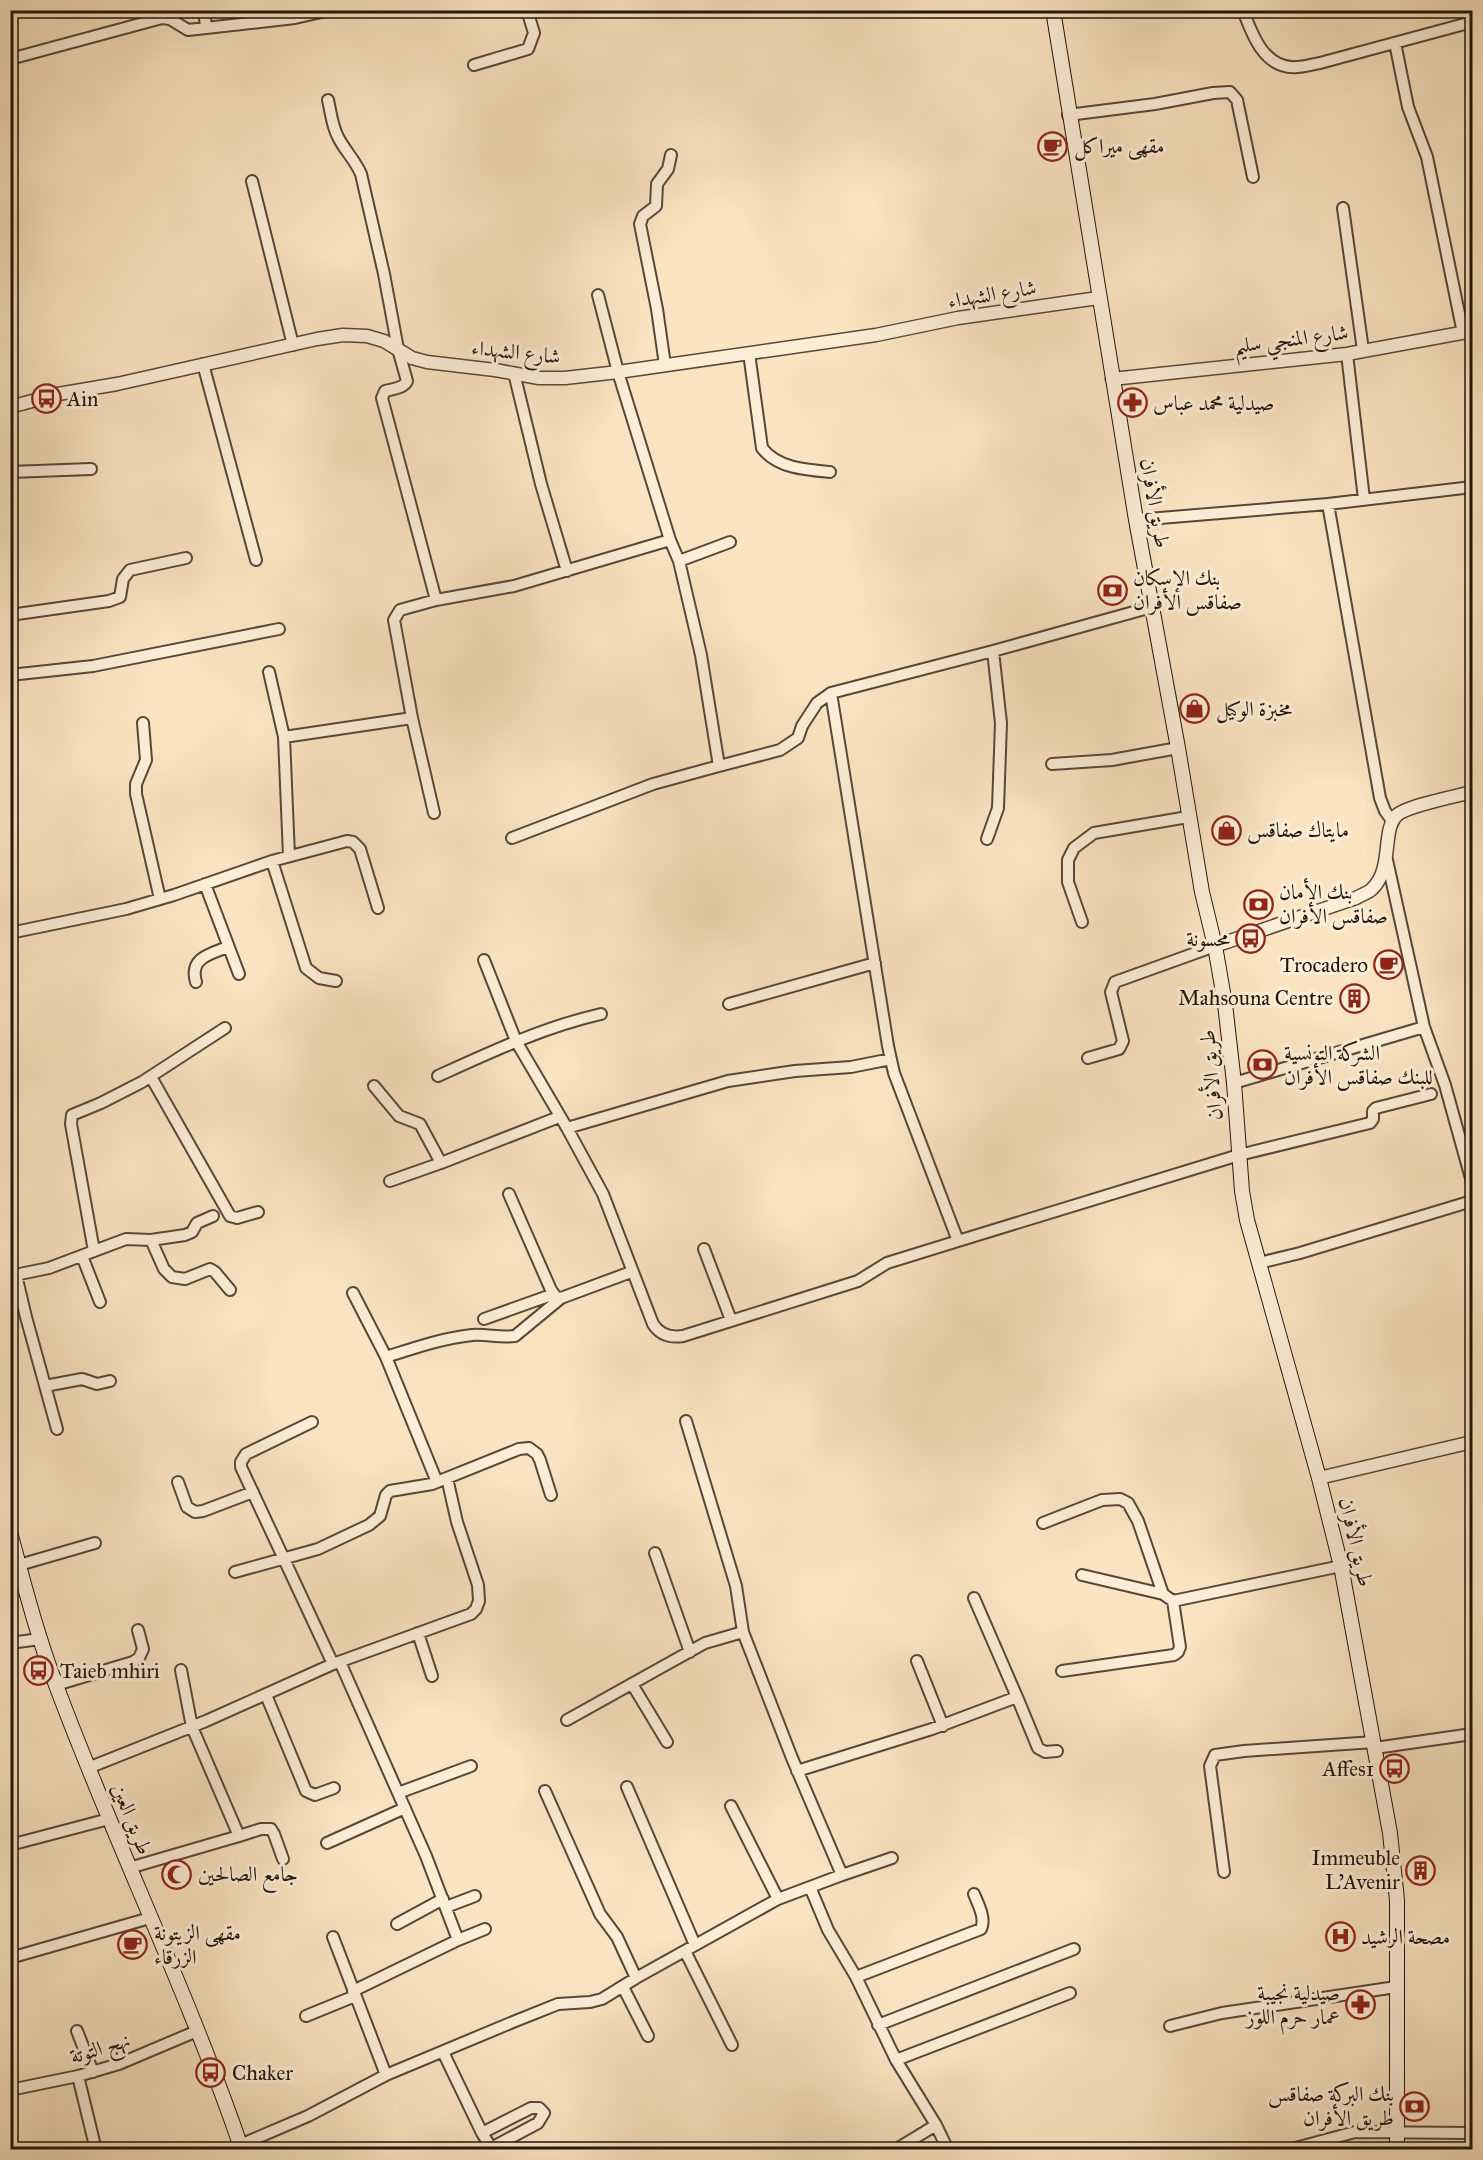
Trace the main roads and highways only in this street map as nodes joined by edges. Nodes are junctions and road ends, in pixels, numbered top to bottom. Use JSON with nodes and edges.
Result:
{"nodes":[{"id":1,"x":1053,"y":10,"type":"edge"},
{"id":2,"x":10,"y":1533,"type":"edge"},
{"id":3,"x":241,"y":2147,"type":"edge"},
{"id":4,"x":1399,"y":2150,"type":"edge"}],
"edges":[{"from":1,"to":4,"type":"main road","name":"طريق الأفران"},
{"from":2,"to":3,"type":"main road","name":"طريق العين"}]}
